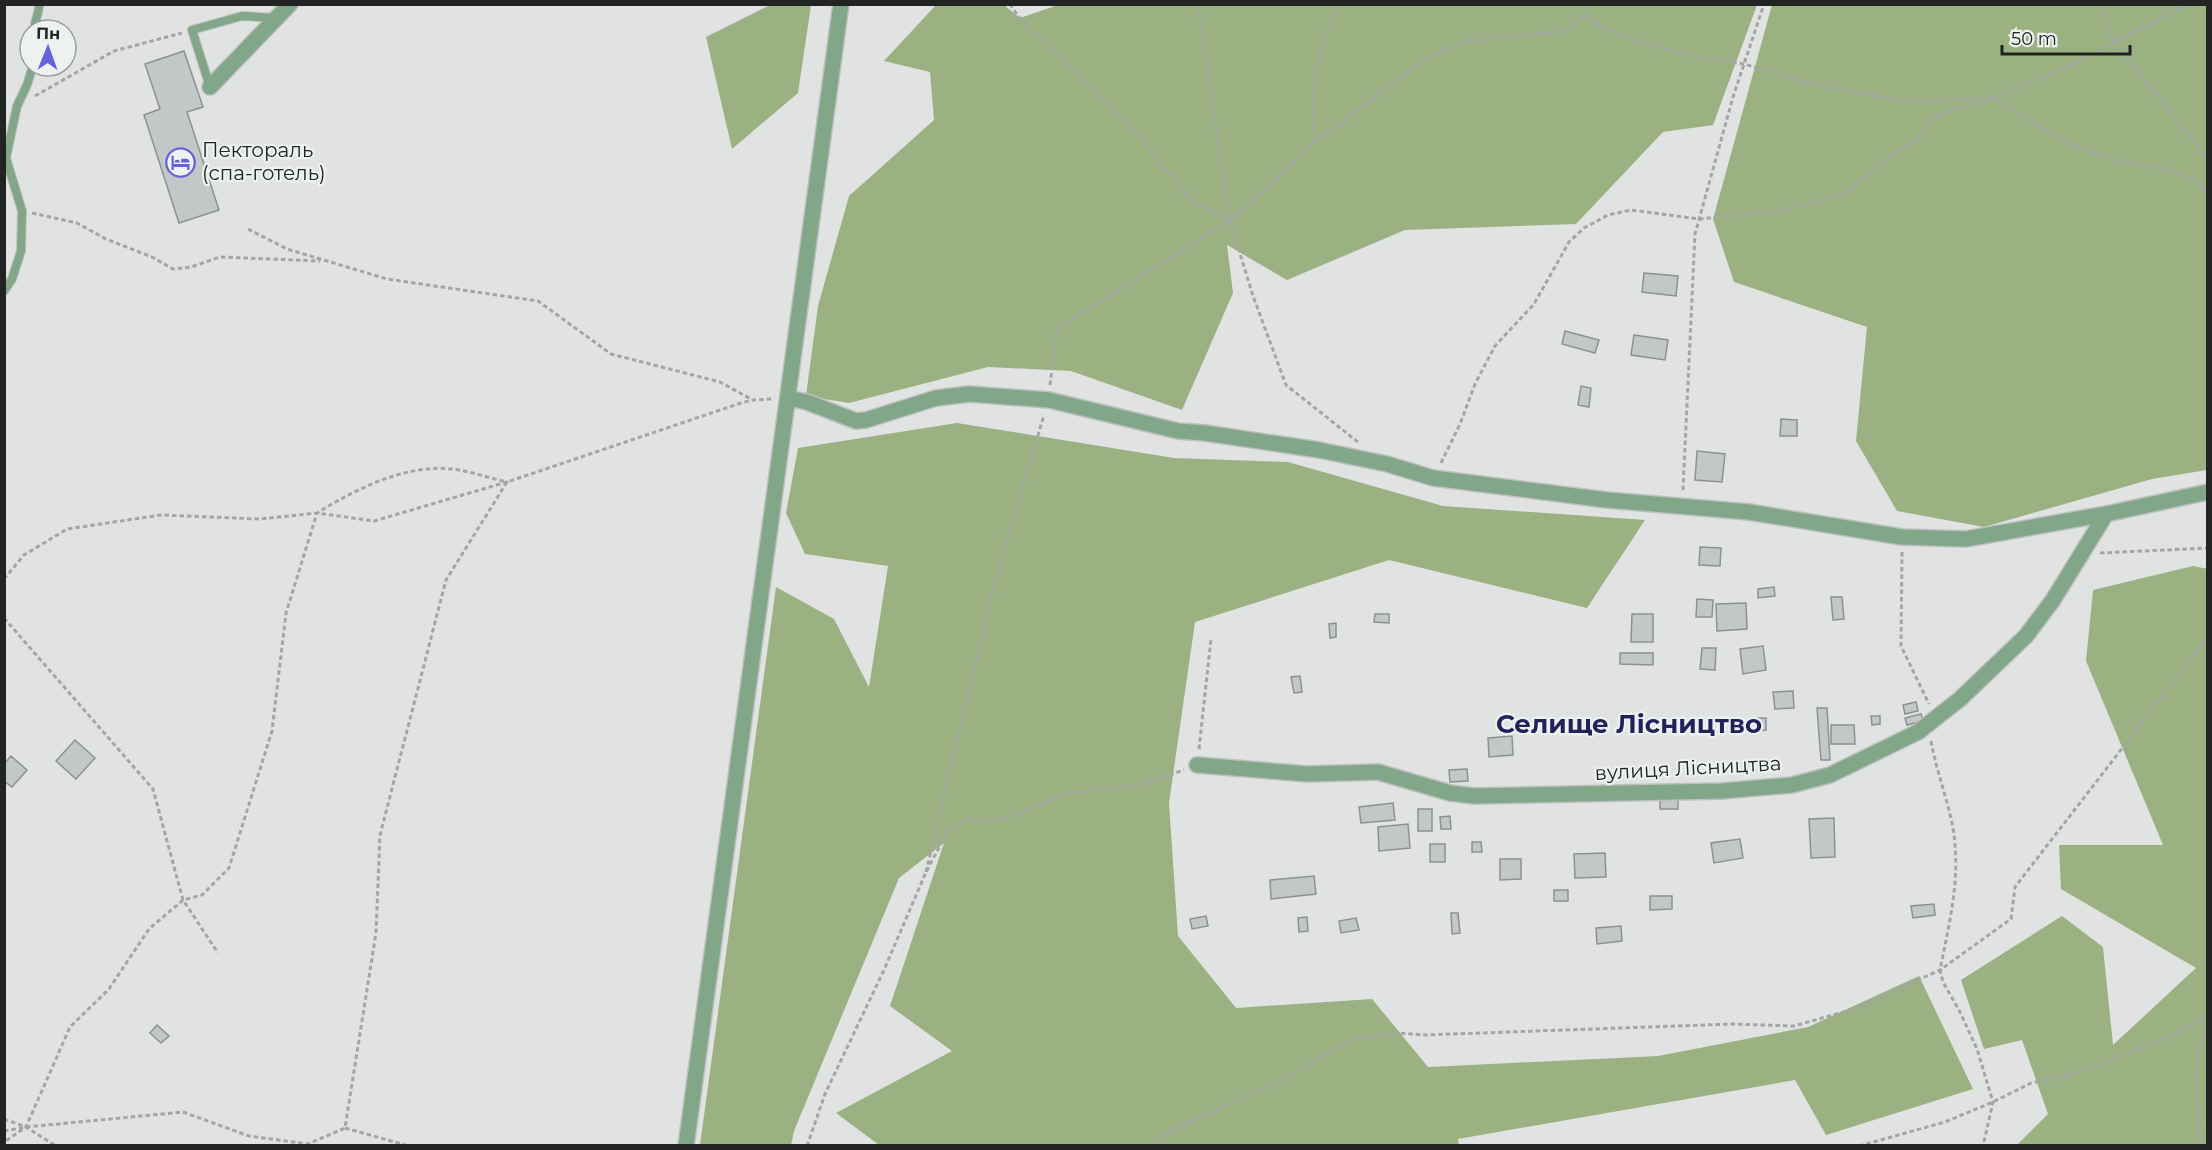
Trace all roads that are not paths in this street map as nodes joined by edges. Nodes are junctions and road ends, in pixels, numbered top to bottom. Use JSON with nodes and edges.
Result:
{"nodes":[{"id":1,"x":290,"y":4,"type":"edge"},
{"id":2,"x":841,"y":4,"type":"edge"},
{"id":3,"x":275,"y":18,"type":"junction"},
{"id":4,"x":29,"y":78,"type":"edge"},
{"id":5,"x":210,"y":87,"type":"joint"},
{"id":6,"x":5,"y":158,"type":"edge"},
{"id":7,"x":4,"y":291,"type":"edge"},
{"id":8,"x":788,"y":399,"type":"junction"},
{"id":9,"x":2208,"y":492,"type":"edge"},
{"id":10,"x":2106,"y":514,"type":"junction"},
{"id":11,"x":1197,"y":765,"type":"road end"},
{"id":12,"x":686,"y":1146,"type":"edge"}],
"edges":[{"from":1,"to":3,"type":"street"},
{"from":2,"to":8,"type":"street"},
{"from":3,"to":5,"type":"street"},
{"from":3,"to":5,"type":"lane"},
{"from":4,"to":6,"type":"lane"},
{"from":6,"to":7,"type":"lane"},
{"from":8,"to":10,"type":"street"},
{"from":8,"to":12,"type":"street"},
{"from":9,"to":10,"type":"street"},
{"from":10,"to":11,"type":"street","name":"вулиця Лісництва"}]}
